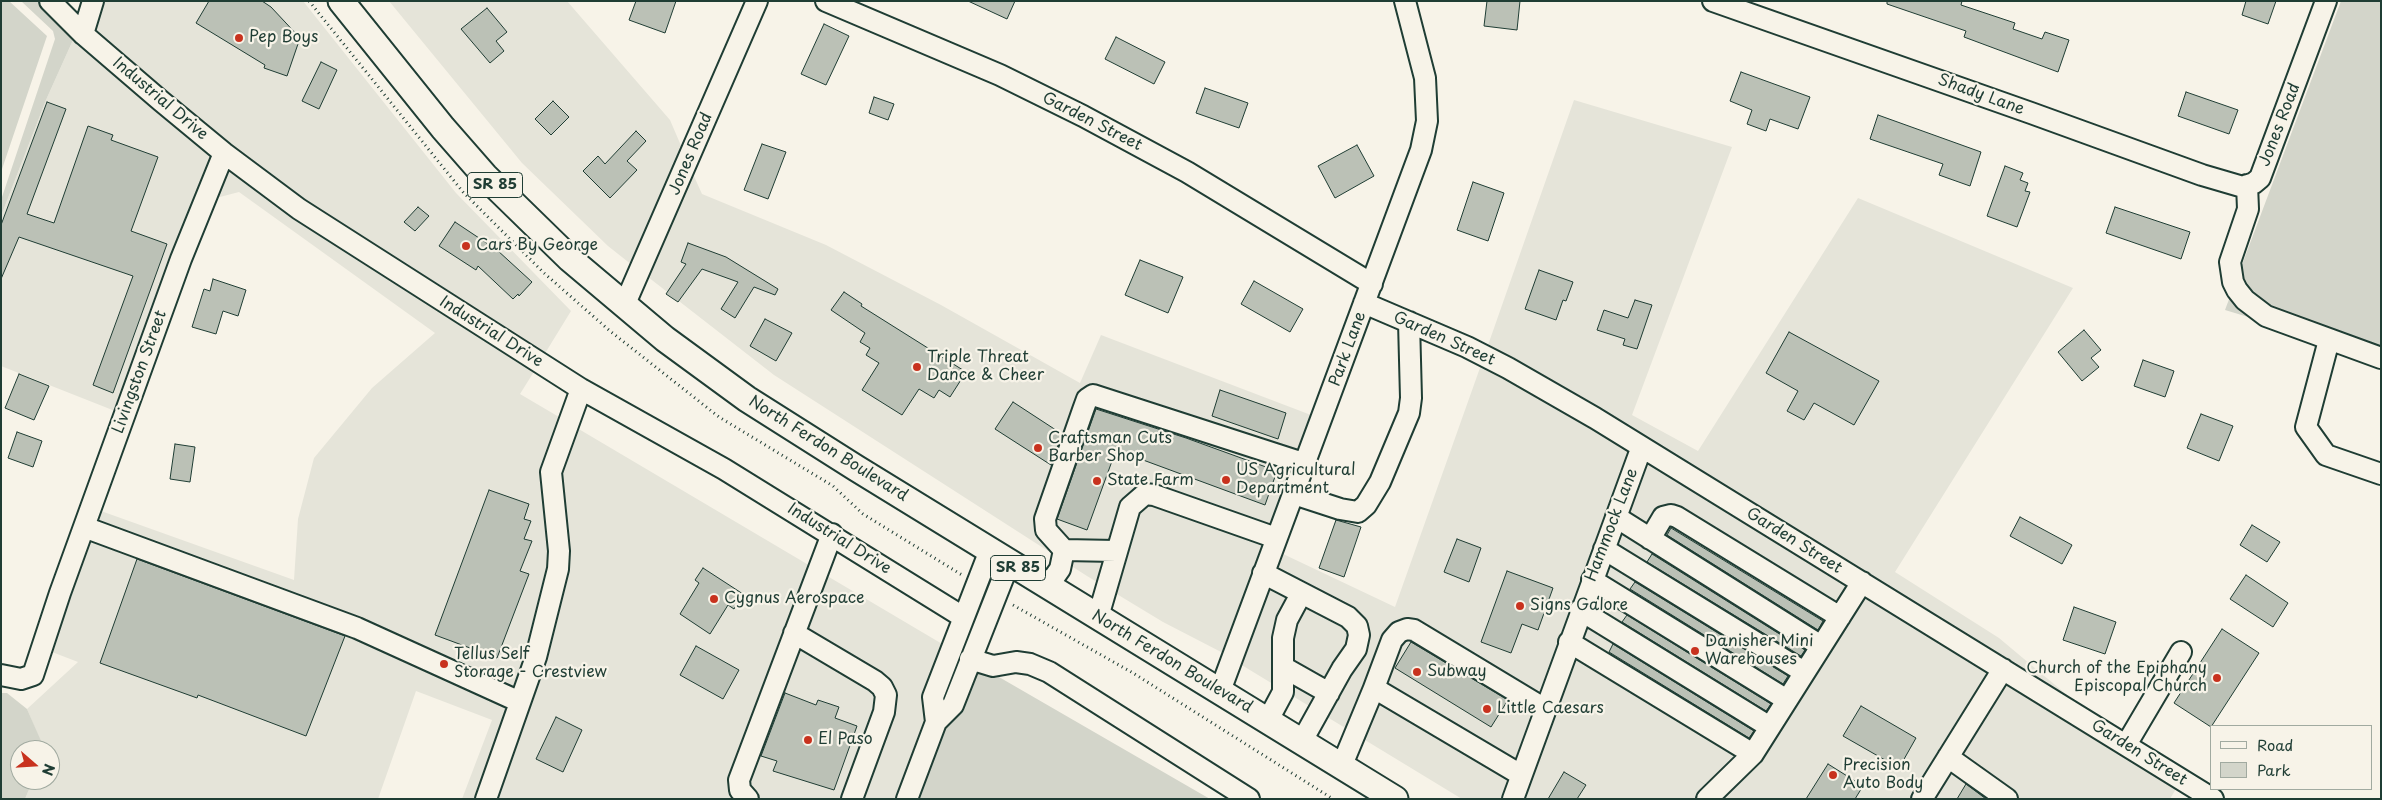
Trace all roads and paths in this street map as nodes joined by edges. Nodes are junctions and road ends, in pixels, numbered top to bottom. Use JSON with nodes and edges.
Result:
{"nodes":[{"id":1,"x":50,"y":1,"type":"edge"},
{"id":2,"x":93,"y":1,"type":"edge"},
{"id":3,"x":341,"y":1,"type":"edge"},
{"id":4,"x":757,"y":1,"type":"edge"},
{"id":5,"x":826,"y":1,"type":"edge"},
{"id":6,"x":1405,"y":1,"type":"edge"},
{"id":7,"x":1713,"y":1,"type":"edge"},
{"id":8,"x":2326,"y":1,"type":"edge"},
{"id":9,"x":83,"y":34,"type":"junction"},
{"id":10,"x":224,"y":153,"type":"junction"},
{"id":11,"x":2247,"y":186,"type":"junction"},
{"id":12,"x":1372,"y":284,"type":"junction"},
{"id":13,"x":1364,"y":304,"type":"junction"},
{"id":14,"x":624,"y":306,"type":"junction"},
{"id":15,"x":1409,"y":322,"type":"junction"},
{"id":16,"x":2329,"y":340,"type":"junction"},
{"id":17,"x":2381,"y":358,"type":"edge"},
{"id":18,"x":581,"y":389,"type":"junction"},
{"id":19,"x":1641,"y":448,"type":"junction"},
{"id":20,"x":1306,"y":464,"type":"junction"},
{"id":21,"x":2381,"y":474,"type":"edge"},
{"id":22,"x":1294,"y":494,"type":"junction"},
{"id":23,"x":1616,"y":517,"type":"junction"},
{"id":24,"x":84,"y":527,"type":"junction"},
{"id":25,"x":832,"y":534,"type":"junction"},
{"id":26,"x":1276,"y":538,"type":"junction"},
{"id":27,"x":1650,"y":539,"type":"junction"},
{"id":28,"x":1604,"y":549,"type":"junction"},
{"id":29,"x":1064,"y":550,"type":"junction"},
{"id":30,"x":1116,"y":551,"type":"junction"},
{"id":31,"x":1000,"y":557,"type":"junction"},
{"id":32,"x":1263,"y":573,"type":"junction"},
{"id":33,"x":1592,"y":580,"type":"junction"},
{"id":34,"x":1862,"y":582,"type":"junction"},
{"id":35,"x":1048,"y":586,"type":"junction"},
{"id":36,"x":1301,"y":594,"type":"junction"},
{"id":37,"x":1580,"y":610,"type":"junction"},
{"id":38,"x":963,"y":617,"type":"junction"},
{"id":39,"x":1098,"y":617,"type":"junction"},
{"id":40,"x":1840,"y":617,"type":"junction"},
{"id":41,"x":794,"y":633,"type":"junction"},
{"id":42,"x":1569,"y":642,"type":"junction"},
{"id":43,"x":1821,"y":646,"type":"junction"},
{"id":44,"x":2181,"y":652,"type":"dead end"},
{"id":45,"x":970,"y":659,"type":"junction"},
{"id":46,"x":1282,"y":667,"type":"junction"},
{"id":47,"x":2003,"y":669,"type":"junction"},
{"id":48,"x":1804,"y":672,"type":"junction"},
{"id":49,"x":1,"y":675,"type":"edge"},
{"id":50,"x":1374,"y":688,"type":"junction"},
{"id":51,"x":1220,"y":691,"type":"junction"},
{"id":52,"x":1329,"y":693,"type":"junction"},
{"id":53,"x":1787,"y":700,"type":"junction"},
{"id":54,"x":520,"y":702,"type":"junction"},
{"id":55,"x":1545,"y":709,"type":"junction"},
{"id":56,"x":1268,"y":720,"type":"junction"},
{"id":57,"x":936,"y":722,"type":"junction"},
{"id":58,"x":1770,"y":727,"type":"junction"},
{"id":59,"x":1302,"y":741,"type":"junction"},
{"id":60,"x":2126,"y":745,"type":"junction"},
{"id":61,"x":1752,"y":754,"type":"junction"},
{"id":62,"x":1948,"y":756,"type":"junction"},
{"id":63,"x":1342,"y":765,"type":"junction"},
{"id":64,"x":1521,"y":776,"type":"junction"},
{"id":65,"x":486,"y":799,"type":"edge"},
{"id":66,"x":748,"y":799,"type":"edge"},
{"id":67,"x":852,"y":799,"type":"edge"},
{"id":68,"x":907,"y":799,"type":"edge"},
{"id":69,"x":1249,"y":799,"type":"edge"},
{"id":70,"x":1395,"y":799,"type":"edge"},
{"id":71,"x":1513,"y":799,"type":"edge"},
{"id":72,"x":1707,"y":799,"type":"edge"},
{"id":73,"x":1922,"y":799,"type":"edge"},
{"id":74,"x":2007,"y":799,"type":"edge"},
{"id":75,"x":2214,"y":799,"type":"edge"}],
"edges":[{"from":1,"to":9,"type":"street","name":"Industrial Drive"},
{"from":2,"to":9,"type":"street"},
{"from":3,"to":14,"type":"main road","name":"North Ferdon Boulevard","number":"SR 85"},
{"from":4,"to":14,"type":"street","name":"Jones Road"},
{"from":5,"to":12,"type":"street","name":"Garden Street"},
{"from":6,"to":12,"type":"street","name":"Park Lane"},
{"from":7,"to":11,"type":"street","name":"Shady Lane"},
{"from":8,"to":11,"type":"street","name":"Jones Road"},
{"from":9,"to":10,"type":"street","name":"Industrial Drive"},
{"from":10,"to":18,"type":"street","name":"Industrial Drive"},
{"from":10,"to":24,"type":"street","name":"Livingston Street"},
{"from":11,"to":16,"type":"street","name":"Jones Road"},
{"from":12,"to":13,"type":"street","name":"Park Lane"},
{"from":13,"to":15,"type":"street","name":"Garden Street"},
{"from":13,"to":20,"type":"street","name":"Park Lane"},
{"from":14,"to":31,"type":"main road","name":"North Ferdon Boulevard","number":"SR 85"},
{"from":15,"to":19,"type":"street","name":"Garden Street"},
{"from":15,"to":22,"type":"street"},
{"from":16,"to":17,"type":"street","name":"Jones Road"},
{"from":16,"to":21,"type":"street"},
{"from":18,"to":25,"type":"street","name":"Industrial Drive"},
{"from":18,"to":54,"type":"street"},
{"from":19,"to":23,"type":"street","name":"Hammock Lane"},
{"from":19,"to":34,"type":"street","name":"Garden Street"},
{"from":20,"to":22,"type":"street","name":"Park Lane"},
{"from":20,"to":29,"type":"street"},
{"from":22,"to":26,"type":"street","name":"Park Lane"},
{"from":23,"to":27,"type":"street"},
{"from":23,"to":28,"type":"street","name":"Hammock Lane"},
{"from":24,"to":49,"type":"street","name":"Livingston Street"},
{"from":24,"to":54,"type":"street"},
{"from":25,"to":38,"type":"street","name":"Industrial Drive"},
{"from":25,"to":41,"type":"street"},
{"from":26,"to":30,"type":"street"},
{"from":26,"to":32,"type":"street","name":"Park Lane"},
{"from":27,"to":40,"type":"street"},
{"from":27,"to":43,"type":"street"},
{"from":28,"to":33,"type":"street","name":"Hammock Lane"},
{"from":28,"to":48,"type":"street"},
{"from":29,"to":30,"type":"street"},
{"from":29,"to":35,"type":"street"},
{"from":30,"to":39,"type":"street"},
{"from":31,"to":35,"type":"main road","name":"North Ferdon Boulevard","number":"SR 85"},
{"from":31,"to":38,"type":"street"},
{"from":31,"to":45,"type":"street"},
{"from":32,"to":36,"type":"street"},
{"from":32,"to":51,"type":"street","name":"Park Lane"},
{"from":33,"to":37,"type":"street","name":"Hammock Lane"},
{"from":33,"to":53,"type":"street"},
{"from":34,"to":40,"type":"street"},
{"from":34,"to":47,"type":"street","name":"Garden Street"},
{"from":35,"to":39,"type":"main road","name":"North Ferdon Boulevard","number":"SR 85"},
{"from":36,"to":46,"type":"street"},
{"from":36,"to":52,"type":"street"},
{"from":37,"to":42,"type":"street","name":"Hammock Lane"},
{"from":37,"to":58,"type":"street"},
{"from":38,"to":57,"type":"street"},
{"from":39,"to":51,"type":"main road","name":"North Ferdon Boulevard","number":"SR 85"},
{"from":40,"to":43,"type":"street"},
{"from":41,"to":66,"type":"street"},
{"from":41,"to":67,"type":"street"},
{"from":42,"to":55,"type":"street","name":"Hammock Lane"},
{"from":42,"to":61,"type":"street"},
{"from":43,"to":48,"type":"street"},
{"from":44,"to":60,"type":"street"},
{"from":45,"to":57,"type":"street"},
{"from":45,"to":69,"type":"street"},
{"from":46,"to":52,"type":"street"},
{"from":46,"to":56,"type":"street"},
{"from":47,"to":60,"type":"street","name":"Garden Street"},
{"from":47,"to":62,"type":"street"},
{"from":48,"to":53,"type":"street"},
{"from":50,"to":55,"type":"street"},
{"from":50,"to":63,"type":"street"},
{"from":50,"to":64,"type":"street"},
{"from":51,"to":56,"type":"main road","name":"North Ferdon Boulevard","number":"SR 85"},
{"from":52,"to":59,"type":"street"},
{"from":53,"to":58,"type":"street"},
{"from":54,"to":65,"type":"street"},
{"from":55,"to":64,"type":"street","name":"Hammock Lane"},
{"from":56,"to":59,"type":"main road","name":"North Ferdon Boulevard","number":"SR 85"},
{"from":57,"to":68,"type":"street"},
{"from":58,"to":61,"type":"street"},
{"from":59,"to":63,"type":"main road","name":"North Ferdon Boulevard","number":"SR 85"},
{"from":60,"to":75,"type":"street","name":"Garden Street"},
{"from":61,"to":72,"type":"street"},
{"from":62,"to":73,"type":"street"},
{"from":62,"to":74,"type":"street"},
{"from":63,"to":70,"type":"main road","name":"North Ferdon Boulevard","number":"SR 85"},
{"from":64,"to":71,"type":"street","name":"Hammock Lane"}]}
